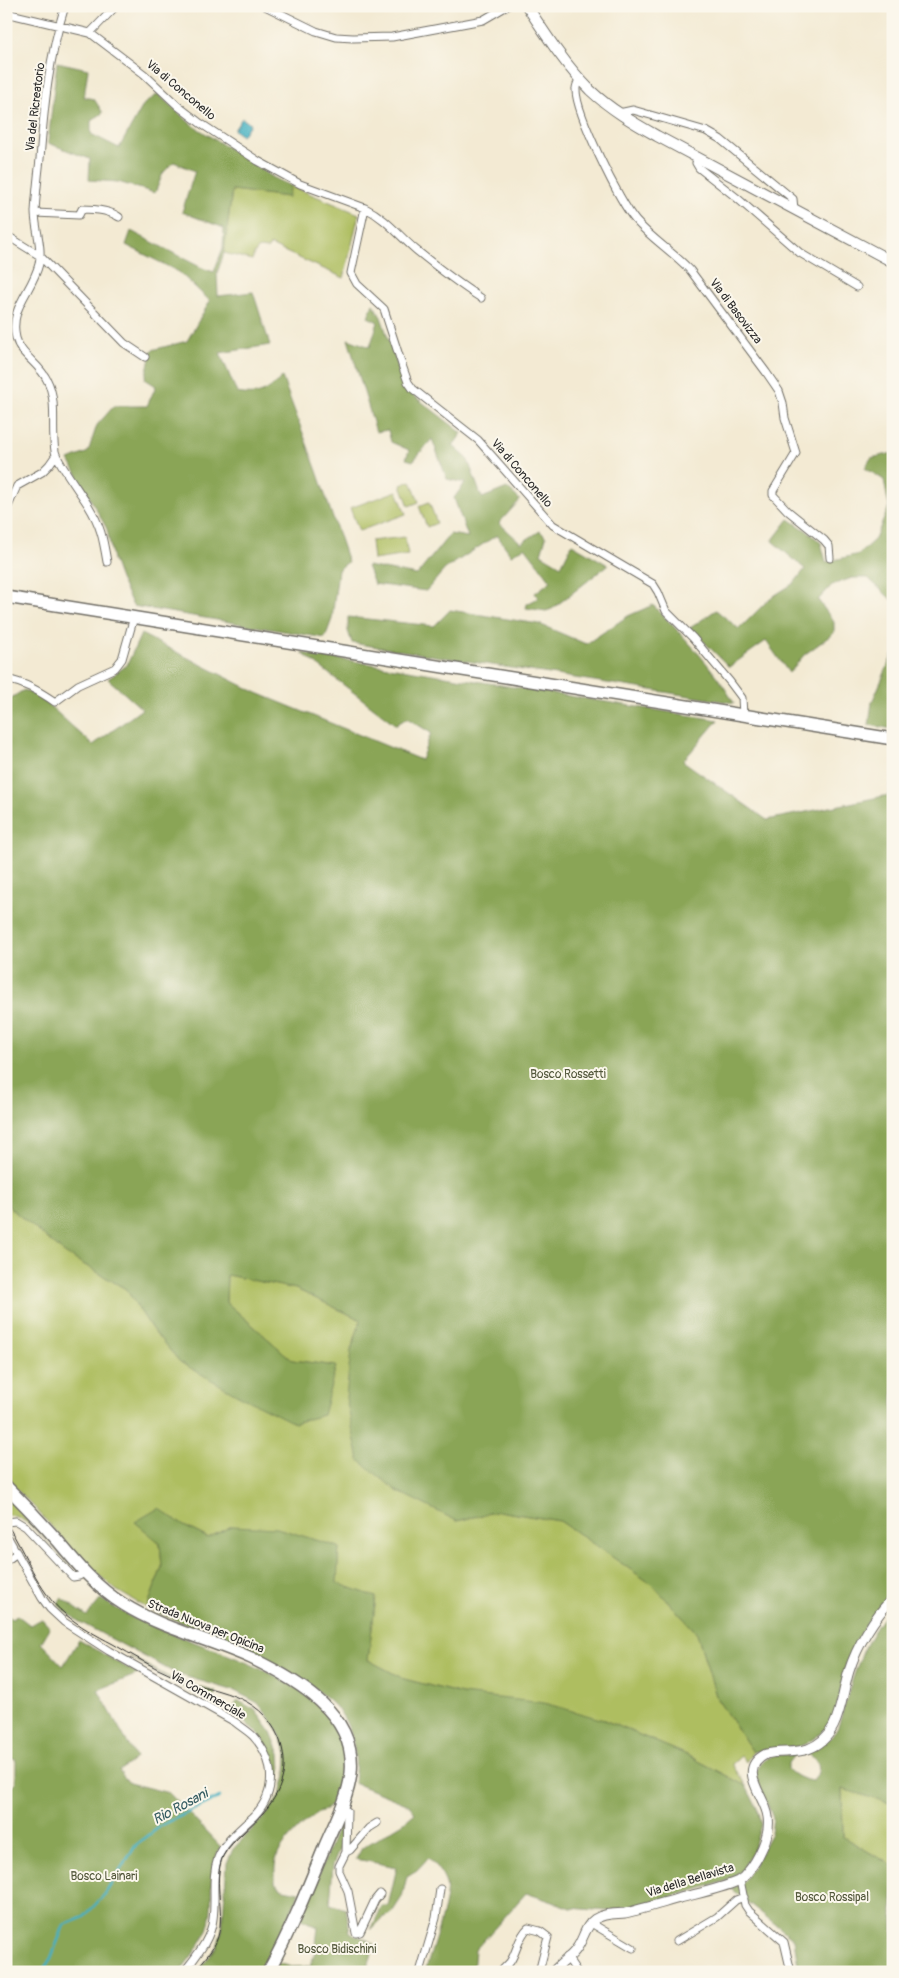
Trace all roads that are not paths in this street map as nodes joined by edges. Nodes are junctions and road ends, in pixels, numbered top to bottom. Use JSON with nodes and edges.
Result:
{"nodes":[{"id":1,"x":65,"y":6,"type":"edge"},
{"id":2,"x":116,"y":6,"type":"edge"},
{"id":3,"x":265,"y":6,"type":"edge"},
{"id":4,"x":507,"y":6,"type":"edge"},
{"id":5,"x":526,"y":6,"type":"edge"},
{"id":6,"x":6,"y":13,"type":"edge"},
{"id":7,"x":59,"y":25,"type":"junction"},
{"id":8,"x":90,"y":33,"type":"junction"},
{"id":9,"x":580,"y":78,"type":"junction"},
{"id":10,"x":619,"y":113,"type":"junction"},
{"id":11,"x":698,"y":157,"type":"junction"},
{"id":12,"x":365,"y":208,"type":"junction"},
{"id":13,"x":794,"y":209,"type":"junction"},
{"id":14,"x":35,"y":213,"type":"junction"},
{"id":15,"x":119,"y":217,"type":"dead end"},
{"id":16,"x":6,"y":235,"type":"edge"},
{"id":17,"x":40,"y":256,"type":"junction"},
{"id":18,"x":893,"y":262,"type":"edge"},
{"id":19,"x":857,"y":288,"type":"dead end"},
{"id":20,"x":482,"y":298,"type":"dead end"},
{"id":21,"x":145,"y":357,"type":"dead end"},
{"id":22,"x":56,"y":455,"type":"junction"},
{"id":23,"x":6,"y":511,"type":"edge"},
{"id":24,"x":830,"y":558,"type":"dead end"},
{"id":25,"x":107,"y":562,"type":"dead end"},
{"id":26,"x":6,"y":597,"type":"edge"},
{"id":27,"x":134,"y":617,"type":"junction"},
{"id":28,"x":6,"y":679,"type":"edge"},
{"id":29,"x":743,"y":715,"type":"junction"},
{"id":30,"x":893,"y":739,"type":"edge"},
{"id":31,"x":6,"y":1486,"type":"edge"},
{"id":32,"x":6,"y":1522,"type":"edge"},
{"id":33,"x":6,"y":1534,"type":"edge"},
{"id":34,"x":17,"y":1553,"type":"junction"},
{"id":35,"x":6,"y":1561,"type":"edge"},
{"id":36,"x":85,"y":1572,"type":"junction"},
{"id":37,"x":893,"y":1598,"type":"edge"},
{"id":38,"x":340,"y":1808,"type":"junction"},
{"id":39,"x":377,"y":1823,"type":"dead end"},
{"id":40,"x":346,"y":1852,"type":"junction"},
{"id":41,"x":740,"y":1880,"type":"junction"},
{"id":42,"x":440,"y":1888,"type":"dead end"},
{"id":43,"x":380,"y":1894,"type":"dead end"},
{"id":44,"x":744,"y":1897,"type":"junction"},
{"id":45,"x":591,"y":1923,"type":"junction"},
{"id":46,"x":677,"y":1940,"type":"dead end"},
{"id":47,"x":633,"y":1948,"type":"dead end"},
{"id":48,"x":568,"y":1957,"type":"junction"},
{"id":49,"x":184,"y":1972,"type":"edge"},
{"id":50,"x":268,"y":1972,"type":"edge"},
{"id":51,"x":420,"y":1972,"type":"edge"},
{"id":52,"x":501,"y":1972,"type":"edge"},
{"id":53,"x":539,"y":1972,"type":"edge"},
{"id":54,"x":553,"y":1972,"type":"edge"},
{"id":55,"x":577,"y":1972,"type":"edge"},
{"id":56,"x":791,"y":1972,"type":"edge"}],
"edges":[{"from":1,"to":7,"type":"street","name":"Via del Ricreatorio"},
{"from":2,"to":8,"type":"street"},
{"from":3,"to":4,"type":"street"},
{"from":5,"to":9,"type":"main road"},
{"from":6,"to":7,"type":"street","name":"Via di Conconello"},
{"from":7,"to":8,"type":"street","name":"Via di Conconello"},
{"from":7,"to":14,"type":"street","name":"Via del Ricreatorio"},
{"from":8,"to":12,"type":"street","name":"Via di Conconello"},
{"from":9,"to":10,"type":"main road"},
{"from":9,"to":24,"type":"street","name":"Via di Basovizza"},
{"from":10,"to":11,"type":"main road"},
{"from":10,"to":13,"type":"street"},
{"from":11,"to":13,"type":"main road"},
{"from":11,"to":19,"type":"street"},
{"from":12,"to":20,"type":"street","name":"Via di Conconello"},
{"from":12,"to":29,"type":"street","name":"Via di Conconello"},
{"from":13,"to":18,"type":"main road"},
{"from":14,"to":15,"type":"street"},
{"from":14,"to":17,"type":"street","name":"Via del Ricreatorio"},
{"from":16,"to":17,"type":"street"},
{"from":17,"to":21,"type":"street"},
{"from":17,"to":22,"type":"street","name":"Via del Ricreatorio"},
{"from":22,"to":23,"type":"street"},
{"from":22,"to":25,"type":"street","name":"Via del Ricreatorio"},
{"from":26,"to":27,"type":"main road"},
{"from":27,"to":28,"type":"street"},
{"from":27,"to":29,"type":"main road"},
{"from":29,"to":30,"type":"main road"},
{"from":31,"to":36,"type":"main road","name":"Strada Nuova per Opicina"},
{"from":32,"to":36,"type":"street"},
{"from":33,"to":34,"type":"street","name":"Via Commerciale"},
{"from":34,"to":35,"type":"street"},
{"from":34,"to":49,"type":"street","name":"Via Commerciale"},
{"from":36,"to":38,"type":"main road","name":"Strada Nuova per Opicina"},
{"from":37,"to":41,"type":"street","name":"Via della Bellavista"},
{"from":38,"to":40,"type":"street"},
{"from":38,"to":50,"type":"main road","name":"Strada Nuova per Opicina"},
{"from":39,"to":40,"type":"street"},
{"from":40,"to":43,"type":"street"},
{"from":41,"to":44,"type":"street"},
{"from":41,"to":45,"type":"street","name":"Via della Bellavista"},
{"from":42,"to":51,"type":"street"},
{"from":44,"to":46,"type":"street"},
{"from":44,"to":56,"type":"street"},
{"from":45,"to":47,"type":"street"},
{"from":45,"to":48,"type":"street"},
{"from":48,"to":54,"type":"street"},
{"from":48,"to":55,"type":"street"},
{"from":52,"to":53,"type":"street"}]}
